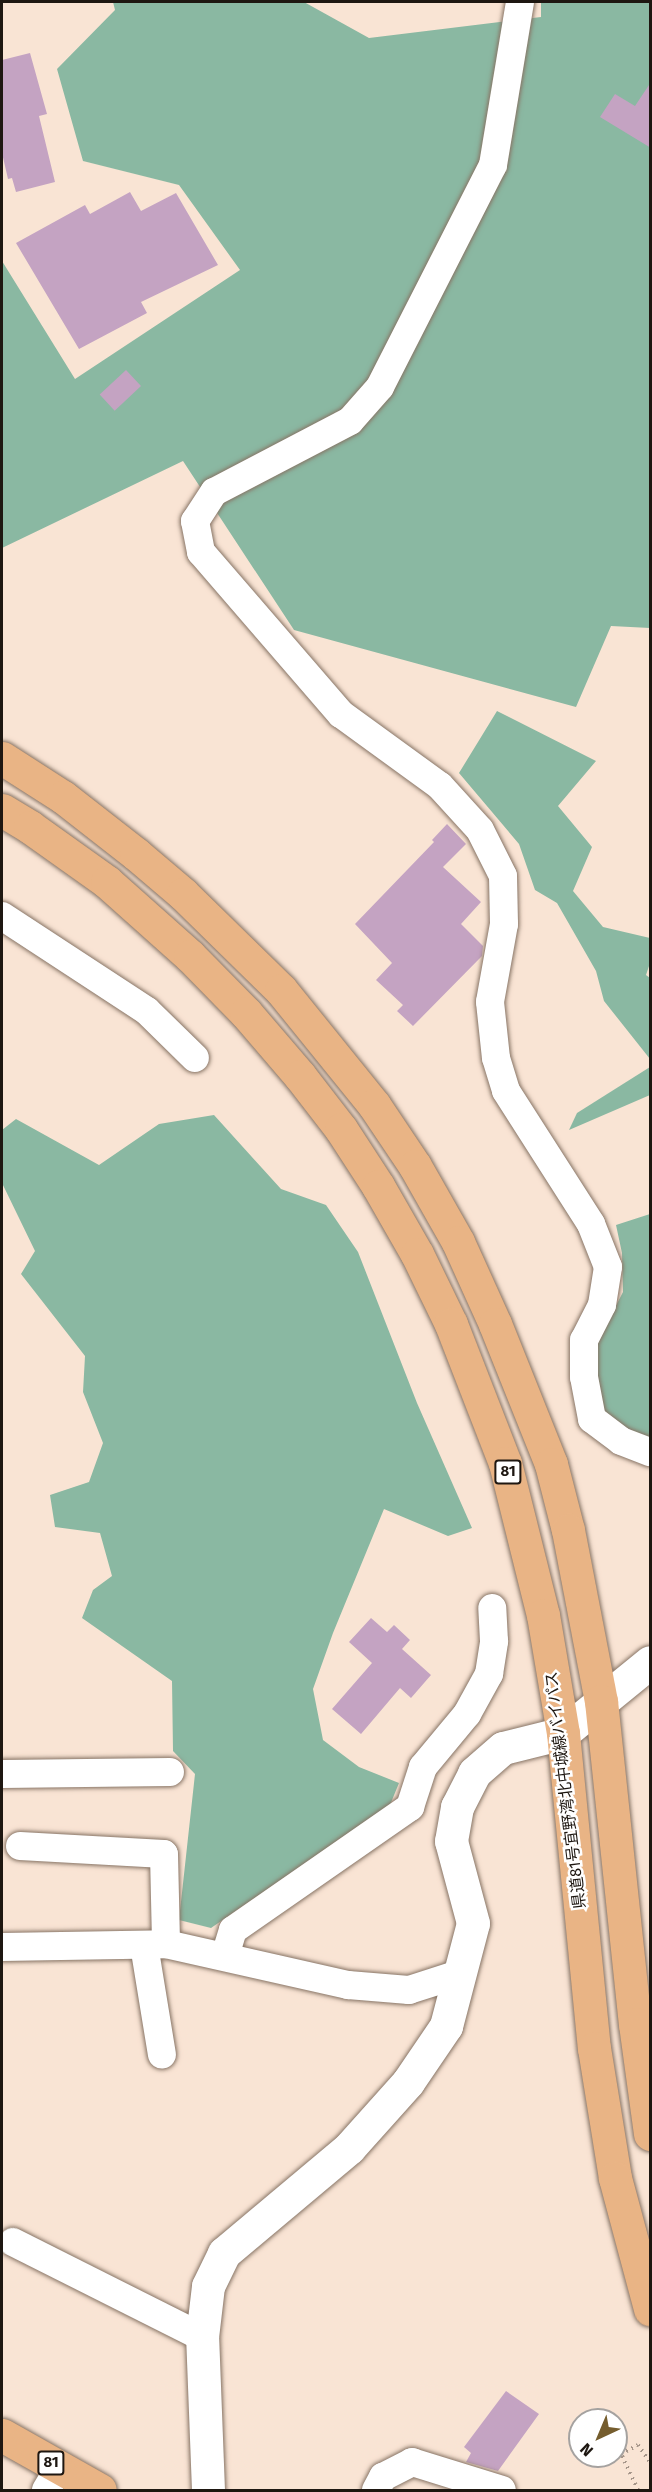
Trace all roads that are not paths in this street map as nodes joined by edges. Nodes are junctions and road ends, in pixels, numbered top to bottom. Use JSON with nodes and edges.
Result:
{"nodes":[{"id":1,"x":520,"y":2,"type":"edge"},
{"id":2,"x":2,"y":758,"type":"edge"},
{"id":3,"x":2,"y":810,"type":"edge"},
{"id":4,"x":2,"y":916,"type":"edge"},
{"id":5,"x":195,"y":1058,"type":"dead end"},
{"id":6,"x":651,"y":1452,"type":"edge"},
{"id":7,"x":492,"y":1608,"type":"dead end"},
{"id":8,"x":651,"y":1662,"type":"edge"},
{"id":9,"x":601,"y":1701,"type":"junction"},
{"id":10,"x":563,"y":1733,"type":"junction"},
{"id":11,"x":170,"y":1772,"type":"dead end"},
{"id":12,"x":2,"y":1774,"type":"edge"},
{"id":13,"x":20,"y":1846,"type":"dead end"},
{"id":14,"x":155,"y":1944,"type":"junction"},
{"id":15,"x":2,"y":1947,"type":"edge"},
{"id":16,"x":225,"y":1956,"type":"junction"},
{"id":17,"x":462,"y":1973,"type":"junction"},
{"id":18,"x":162,"y":2055,"type":"dead end"},
{"id":19,"x":651,"y":2134,"type":"edge"},
{"id":20,"x":13,"y":2242,"type":"dead end"},
{"id":21,"x":651,"y":2309,"type":"edge"},
{"id":22,"x":202,"y":2337,"type":"junction"},
{"id":23,"x":2,"y":2435,"type":"edge"},
{"id":24,"x":52,"y":2479,"type":"edge"},
{"id":25,"x":100,"y":2490,"type":"edge"},
{"id":26,"x":208,"y":2490,"type":"edge"},
{"id":27,"x":376,"y":2490,"type":"edge"},
{"id":28,"x":502,"y":2490,"type":"edge"}],
"edges":[{"from":1,"to":6,"type":"street"},
{"from":2,"to":9,"type":"main road"},
{"from":3,"to":10,"type":"main road","name":"県道81号宜野湾北中城線バイパス","number":"81"},
{"from":4,"to":5,"type":"street"},
{"from":7,"to":16,"type":"street"},
{"from":8,"to":9,"type":"street"},
{"from":9,"to":10,"type":"street"},
{"from":9,"to":19,"type":"main road"},
{"from":10,"to":17,"type":"street"},
{"from":10,"to":21,"type":"main road","name":"県道81号宜野湾北中城線バイパス","number":"81"},
{"from":11,"to":12,"type":"street"},
{"from":13,"to":14,"type":"street"},
{"from":14,"to":15,"type":"street"},
{"from":14,"to":16,"type":"street"},
{"from":14,"to":18,"type":"street"},
{"from":16,"to":17,"type":"street"},
{"from":17,"to":22,"type":"street"},
{"from":20,"to":22,"type":"street"},
{"from":22,"to":26,"type":"street"},
{"from":23,"to":24,"type":"main road","number":"81"},
{"from":24,"to":25,"type":"main road","number":"81"},
{"from":27,"to":28,"type":"street"}]}
